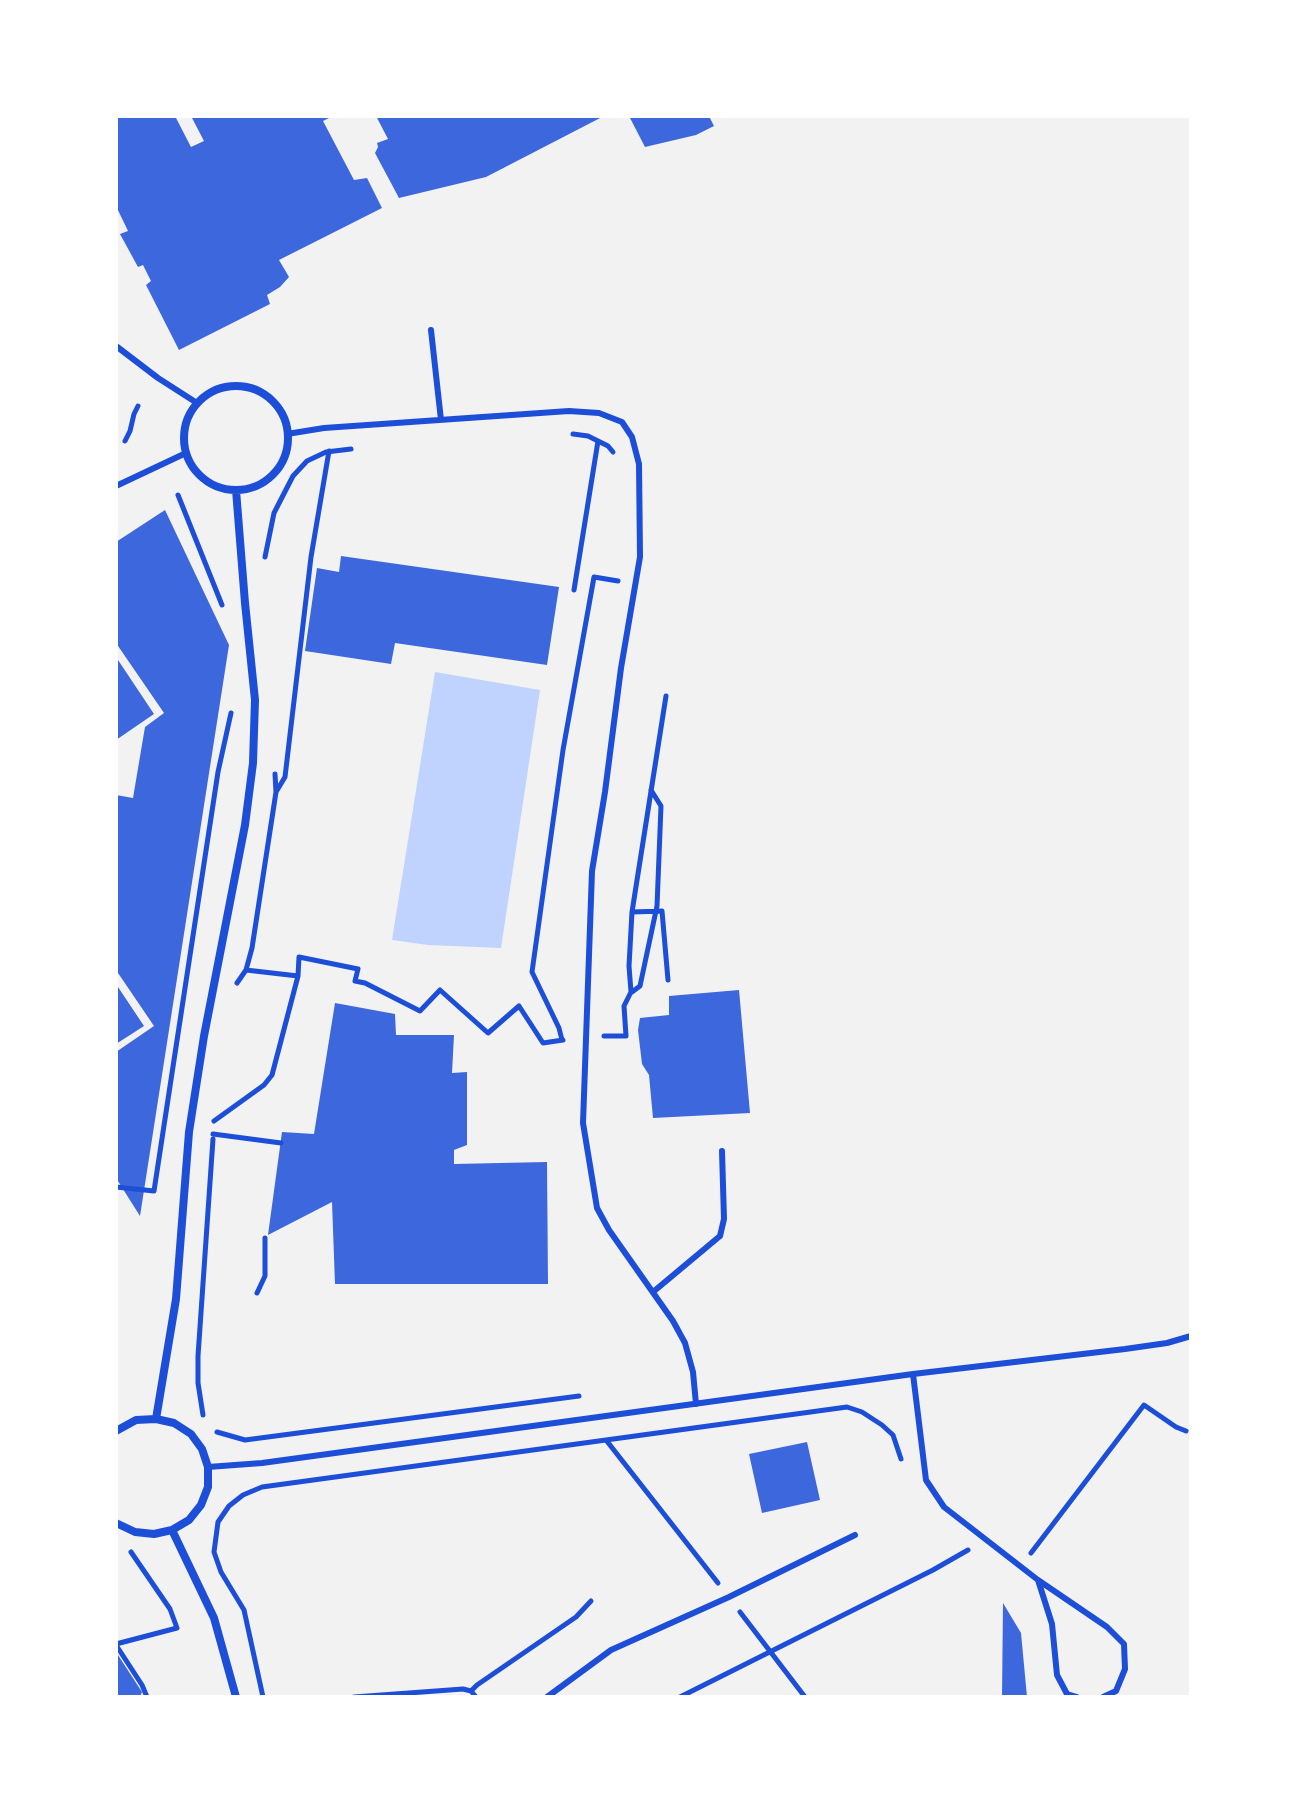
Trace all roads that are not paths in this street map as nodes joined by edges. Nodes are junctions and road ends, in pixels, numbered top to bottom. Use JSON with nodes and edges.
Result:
{"nodes":[{"id":1,"x":431,"y":330,"type":"dead end"},
{"id":2,"x":116,"y":346,"type":"edge"},
{"id":3,"x":197,"y":403,"type":"junction"},
{"id":4,"x":441,"y":420,"type":"junction"},
{"id":5,"x":287,"y":434,"type":"junction"},
{"id":6,"x":186,"y":453,"type":"junction"},
{"id":7,"x":116,"y":486,"type":"edge"},
{"id":8,"x":236,"y":490,"type":"junction"},
{"id":9,"x":722,"y":1151,"type":"dead end"},
{"id":10,"x":653,"y":1292,"type":"junction"},
{"id":11,"x":1191,"y":1336,"type":"edge"},
{"id":12,"x":913,"y":1374,"type":"junction"},
{"id":13,"x":696,"y":1404,"type":"junction"},
{"id":14,"x":156,"y":1419,"type":"junction"},
{"id":15,"x":116,"y":1431,"type":"edge"},
{"id":16,"x":208,"y":1467,"type":"junction"},
{"id":17,"x":116,"y":1523,"type":"edge"},
{"id":18,"x":172,"y":1530,"type":"junction"},
{"id":19,"x":855,"y":1535,"type":"dead end"},
{"id":20,"x":1038,"y":1580,"type":"junction"},
{"id":21,"x":236,"y":1697,"type":"edge"},
{"id":22,"x":547,"y":1697,"type":"edge"},
{"id":23,"x":1077,"y":1697,"type":"edge"},
{"id":24,"x":1103,"y":1697,"type":"edge"}],
"edges":[{"from":1,"to":4,"type":"lane"},
{"from":2,"to":3,"type":"lane"},
{"from":3,"to":5,"type":"street"},
{"from":3,"to":6,"type":"street"},
{"from":4,"to":5,"type":"lane"},
{"from":4,"to":10,"type":"lane"},
{"from":5,"to":8,"type":"street"},
{"from":6,"to":7,"type":"lane"},
{"from":6,"to":8,"type":"street"},
{"from":8,"to":14,"type":"street"},
{"from":9,"to":10,"type":"lane"},
{"from":10,"to":13,"type":"lane"},
{"from":11,"to":12,"type":"lane"},
{"from":12,"to":13,"type":"lane"},
{"from":12,"to":20,"type":"lane"},
{"from":13,"to":16,"type":"lane"},
{"from":14,"to":15,"type":"street"},
{"from":14,"to":16,"type":"street"},
{"from":16,"to":18,"type":"street"},
{"from":17,"to":18,"type":"street"},
{"from":18,"to":21,"type":"street"},
{"from":19,"to":22,"type":"lane"},
{"from":20,"to":23,"type":"lane"},
{"from":20,"to":24,"type":"lane"}]}
